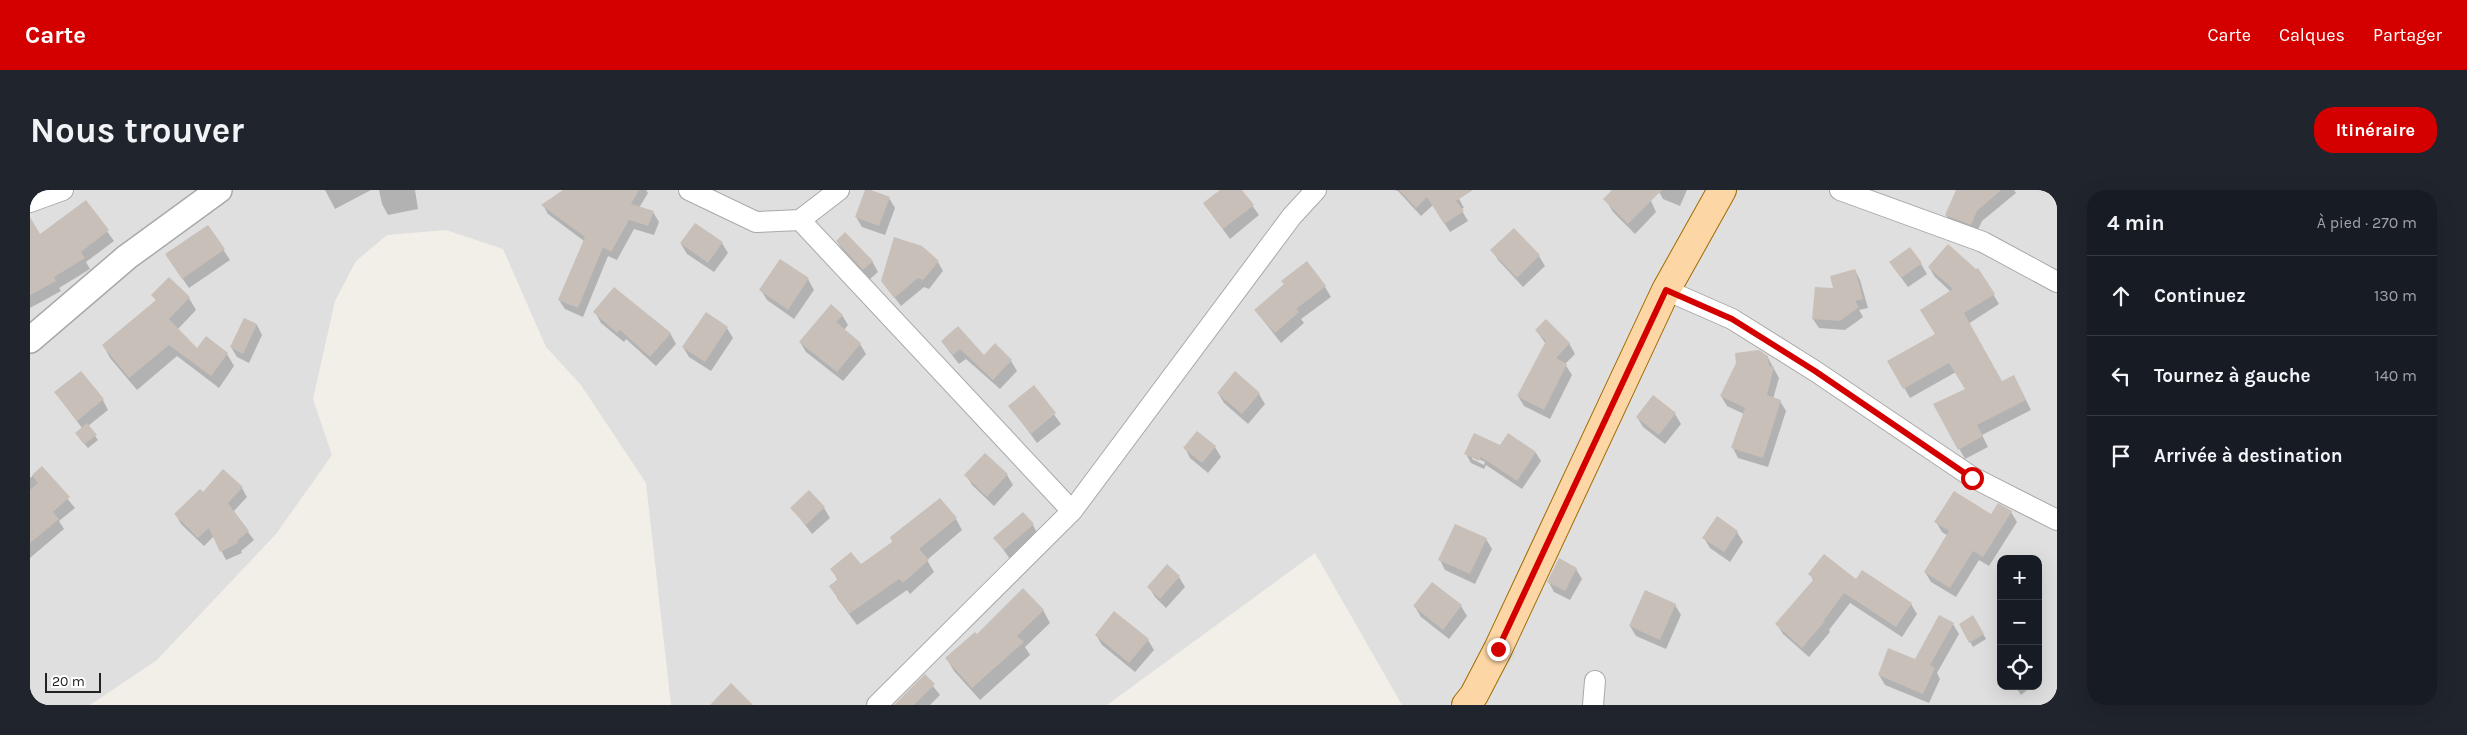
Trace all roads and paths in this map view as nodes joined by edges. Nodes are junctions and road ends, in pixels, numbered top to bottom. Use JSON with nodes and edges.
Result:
{"nodes":[{"id":1,"x":63,"y":190,"type":"edge"},
{"id":2,"x":219,"y":190,"type":"edge"},
{"id":3,"x":689,"y":190,"type":"edge"},
{"id":4,"x":839,"y":190,"type":"edge"},
{"id":5,"x":1316,"y":190,"type":"edge"},
{"id":6,"x":1722,"y":190,"type":"edge"},
{"id":7,"x":1840,"y":190,"type":"edge"},
{"id":8,"x":30,"y":202,"type":"edge"},
{"id":9,"x":800,"y":220,"type":"junction"},
{"id":10,"x":2057,"y":282,"type":"edge"},
{"id":11,"x":1666,"y":290,"type":"junction"},
{"id":12,"x":30,"y":340,"type":"edge"},
{"id":13,"x":1072,"y":511,"type":"junction"},
{"id":14,"x":2057,"y":520,"type":"edge"},
{"id":15,"x":1595,"y":681,"type":"dead end"},
{"id":16,"x":877,"y":705,"type":"edge"},
{"id":17,"x":1466,"y":705,"type":"edge"},
{"id":18,"x":1593,"y":705,"type":"edge"}],
"edges":[{"from":1,"to":8,"type":"street"},
{"from":2,"to":12,"type":"street"},
{"from":3,"to":9,"type":"street"},
{"from":4,"to":9,"type":"street"},
{"from":5,"to":13,"type":"street"},
{"from":6,"to":11,"type":"main road"},
{"from":7,"to":10,"type":"street"},
{"from":9,"to":13,"type":"street"},
{"from":11,"to":14,"type":"street"},
{"from":11,"to":17,"type":"main road"},
{"from":13,"to":16,"type":"street"},
{"from":15,"to":18,"type":"street"}]}
